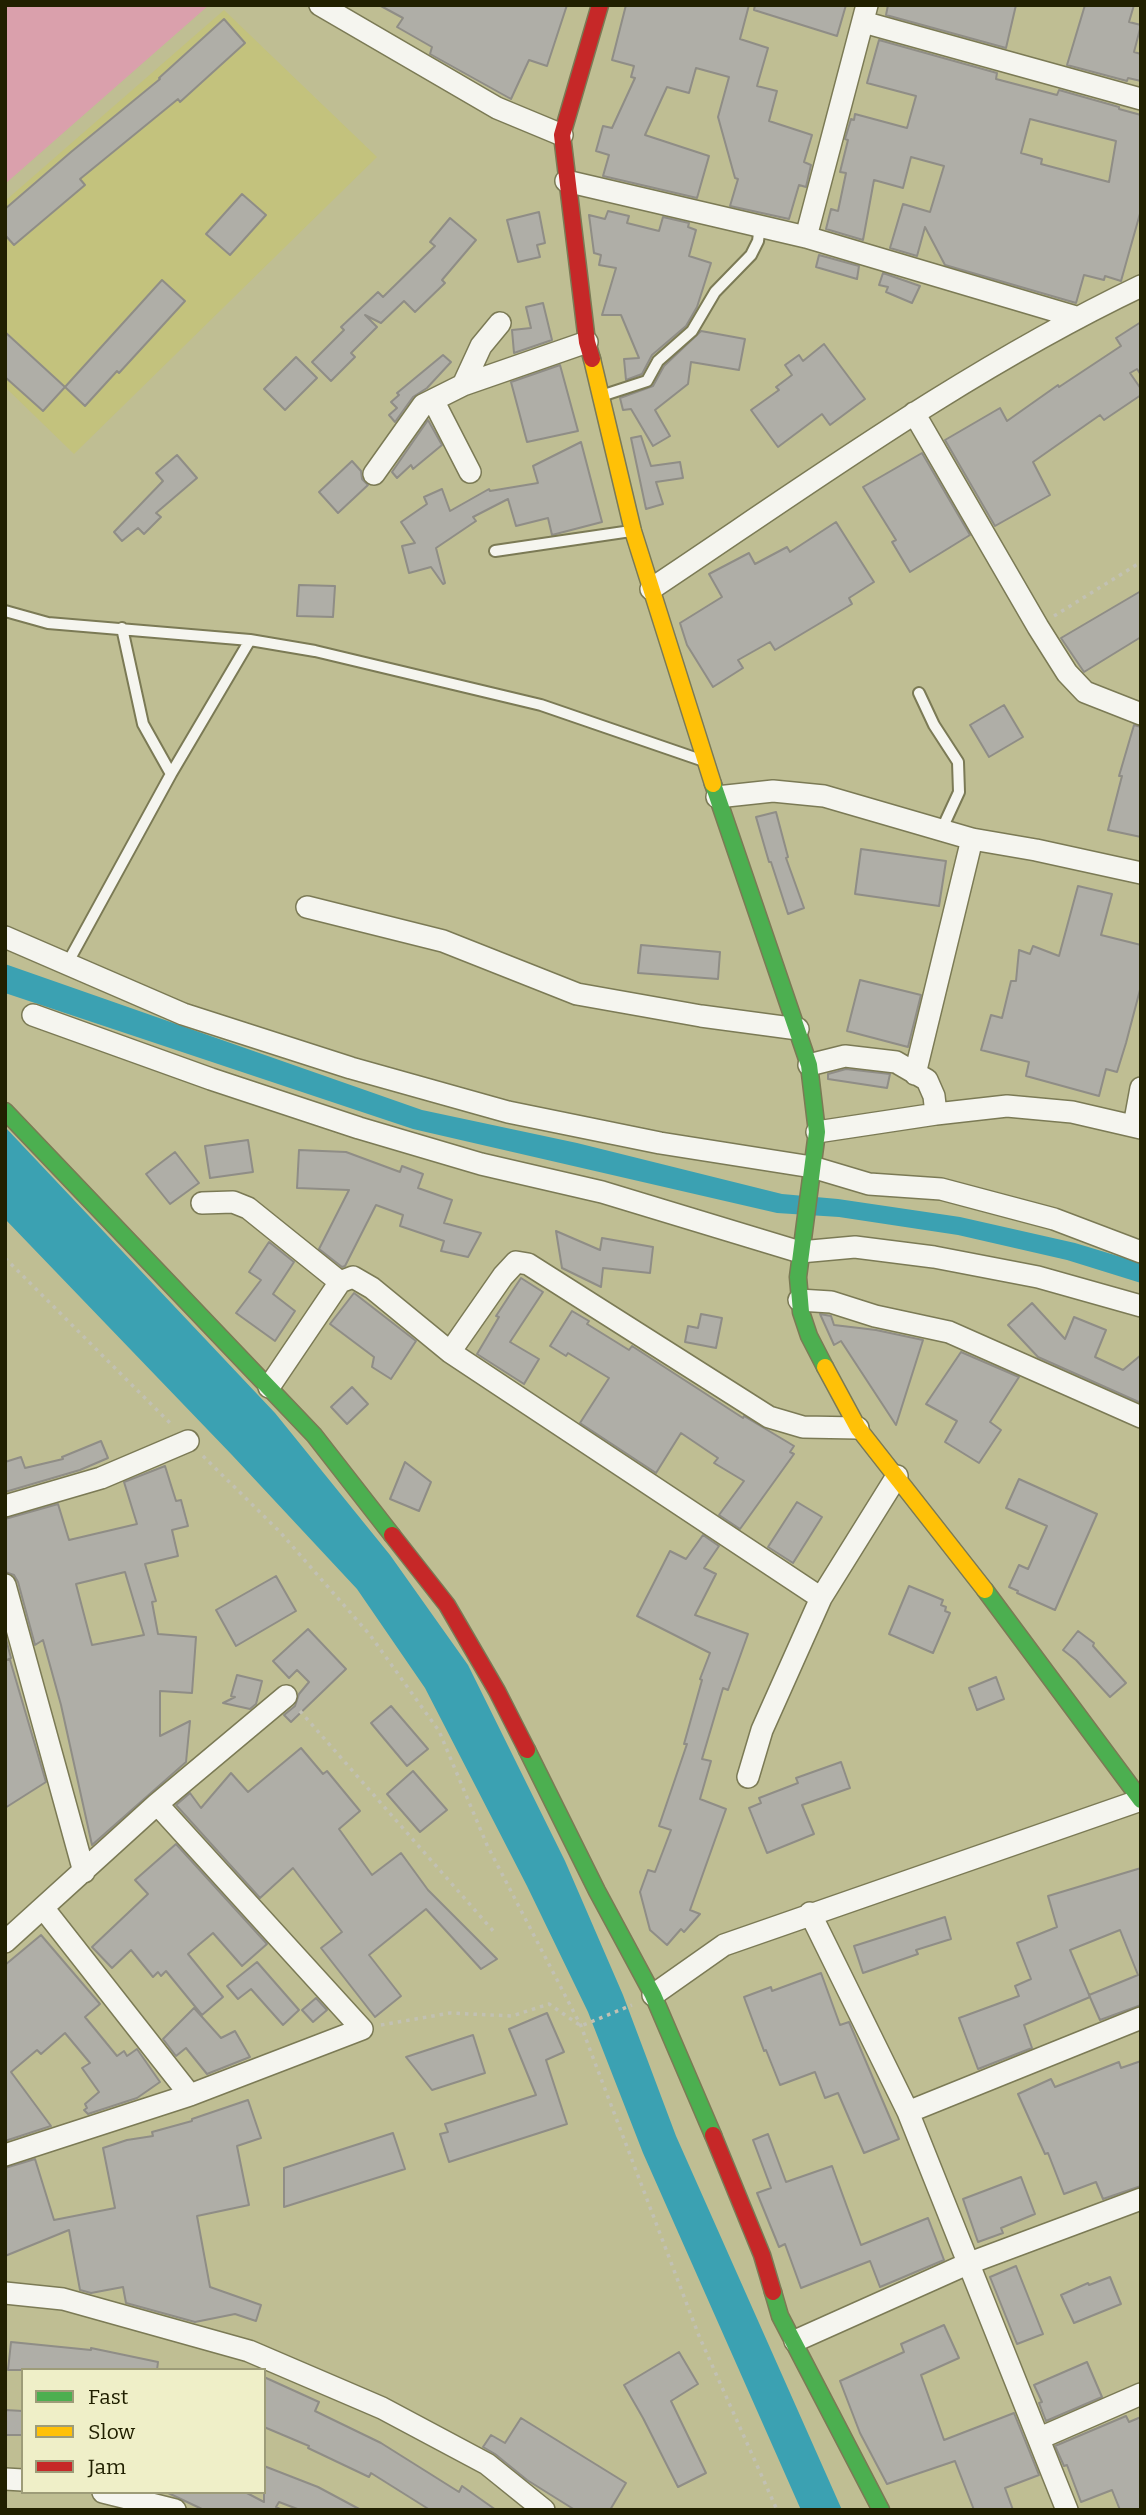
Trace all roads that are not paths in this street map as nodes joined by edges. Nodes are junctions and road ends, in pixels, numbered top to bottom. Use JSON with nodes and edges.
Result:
{"nodes":[{"id":1,"x":320,"y":5,"type":"edge"},
{"id":2,"x":600,"y":5,"type":"edge"},
{"id":3,"x":865,"y":14,"type":"edge"},
{"id":4,"x":1141,"y":99,"type":"edge"},
{"id":5,"x":562,"y":135,"type":"junction"},
{"id":6,"x":566,"y":181,"type":"junction"},
{"id":7,"x":760,"y":226,"type":"junction"},
{"id":8,"x":806,"y":237,"type":"junction"},
{"id":9,"x":1141,"y":286,"type":"edge"},
{"id":10,"x":1076,"y":317,"type":"junction"},
{"id":11,"x":500,"y":323,"type":"dead end"},
{"id":12,"x":587,"y":342,"type":"junction"},
{"id":13,"x":463,"y":385,"type":"junction"},
{"id":14,"x":602,"y":396,"type":"junction"},
{"id":15,"x":433,"y":400,"type":"junction"},
{"id":16,"x":914,"y":413,"type":"junction"},
{"id":17,"x":470,"y":472,"type":"dead end"},
{"id":18,"x":374,"y":474,"type":"dead end"},
{"id":19,"x":633,"y":531,"type":"junction"},
{"id":20,"x":495,"y":551,"type":"dead end"},
{"id":21,"x":651,"y":589,"type":"junction"},
{"id":22,"x":5,"y":611,"type":"edge"},
{"id":23,"x":122,"y":628,"type":"junction"},
{"id":24,"x":250,"y":640,"type":"junction"},
{"id":25,"x":919,"y":693,"type":"dead end"},
{"id":26,"x":1141,"y":713,"type":"edge"},
{"id":27,"x":707,"y":762,"type":"junction"},
{"id":28,"x":171,"y":774,"type":"junction"},
{"id":29,"x":718,"y":797,"type":"junction"},
{"id":30,"x":941,"y":831,"type":"junction"},
{"id":31,"x":972,"y":839,"type":"junction"},
{"id":32,"x":1141,"y":873,"type":"edge"},
{"id":33,"x":306,"y":907,"type":"dead end"},
{"id":34,"x":5,"y":937,"type":"edge"},
{"id":35,"x":67,"y":964,"type":"junction"},
{"id":36,"x":33,"y":1015,"type":"dead end"},
{"id":37,"x":798,"y":1029,"type":"junction"},
{"id":38,"x":809,"y":1065,"type":"junction"},
{"id":39,"x":915,"y":1074,"type":"junction"},
{"id":40,"x":1141,"y":1088,"type":"edge"},
{"id":41,"x":5,"y":1111,"type":"edge"},
{"id":42,"x":936,"y":1114,"type":"junction"},
{"id":43,"x":1137,"y":1127,"type":"edge"},
{"id":44,"x":817,"y":1132,"type":"junction"},
{"id":45,"x":811,"y":1176,"type":"junction"},
{"id":46,"x":202,"y":1203,"type":"dead end"},
{"id":47,"x":800,"y":1252,"type":"junction"},
{"id":48,"x":1141,"y":1252,"type":"edge"},
{"id":49,"x":340,"y":1282,"type":"junction"},
{"id":50,"x":799,"y":1300,"type":"junction"},
{"id":51,"x":1141,"y":1306,"type":"edge"},
{"id":52,"x":450,"y":1352,"type":"junction"},
{"id":53,"x":269,"y":1387,"type":"junction"},
{"id":54,"x":1141,"y":1417,"type":"edge"},
{"id":55,"x":858,"y":1429,"type":"junction"},
{"id":56,"x":188,"y":1441,"type":"road end"},
{"id":57,"x":897,"y":1476,"type":"junction"},
{"id":58,"x":5,"y":1506,"type":"edge"},
{"id":59,"x":5,"y":1585,"type":"edge"},
{"id":60,"x":821,"y":1598,"type":"junction"},
{"id":61,"x":286,"y":1696,"type":"road end"},
{"id":62,"x":1131,"y":1770,"type":"edge"},
{"id":63,"x":748,"y":1777,"type":"dead end"},
{"id":64,"x":1141,"y":1800,"type":"edge"},
{"id":65,"x":157,"y":1804,"type":"junction"},
{"id":66,"x":84,"y":1872,"type":"junction"},
{"id":67,"x":44,"y":1909,"type":"junction"},
{"id":68,"x":810,"y":1913,"type":"junction"},
{"id":69,"x":5,"y":1942,"type":"edge"},
{"id":70,"x":653,"y":1995,"type":"junction"},
{"id":71,"x":1141,"y":2018,"type":"edge"},
{"id":72,"x":190,"y":2095,"type":"junction"},
{"id":73,"x":908,"y":2112,"type":"junction"},
{"id":74,"x":5,"y":2155,"type":"edge"},
{"id":75,"x":1141,"y":2199,"type":"edge"},
{"id":76,"x":967,"y":2264,"type":"junction"},
{"id":77,"x":5,"y":2294,"type":"edge"},
{"id":78,"x":794,"y":2341,"type":"junction"},
{"id":79,"x":1141,"y":2394,"type":"edge"},
{"id":80,"x":1040,"y":2438,"type":"junction"},
{"id":81,"x":111,"y":2494,"type":"edge"},
{"id":82,"x":175,"y":2510,"type":"edge"},
{"id":83,"x":544,"y":2510,"type":"edge"},
{"id":84,"x":880,"y":2510,"type":"edge"},
{"id":85,"x":1068,"y":2510,"type":"edge"}],
"edges":[{"from":1,"to":5,"type":"street"},
{"from":2,"to":5,"type":"street"},
{"from":3,"to":4,"type":"street"},
{"from":3,"to":8,"type":"street"},
{"from":5,"to":6,"type":"street"},
{"from":6,"to":7,"type":"street"},
{"from":6,"to":12,"type":"street"},
{"from":7,"to":8,"type":"street"},
{"from":7,"to":14,"type":"lane"},
{"from":8,"to":10,"type":"street"},
{"from":9,"to":10,"type":"street"},
{"from":10,"to":16,"type":"street"},
{"from":11,"to":13,"type":"street"},
{"from":12,"to":13,"type":"street"},
{"from":12,"to":14,"type":"street"},
{"from":13,"to":15,"type":"street"},
{"from":14,"to":19,"type":"street"},
{"from":15,"to":17,"type":"street"},
{"from":15,"to":18,"type":"street"},
{"from":16,"to":21,"type":"street"},
{"from":16,"to":26,"type":"street"},
{"from":19,"to":20,"type":"lane"},
{"from":19,"to":21,"type":"street"},
{"from":21,"to":27,"type":"street"},
{"from":22,"to":23,"type":"lane"},
{"from":23,"to":24,"type":"lane"},
{"from":23,"to":28,"type":"lane"},
{"from":24,"to":27,"type":"lane"},
{"from":24,"to":28,"type":"lane"},
{"from":25,"to":30,"type":"lane"},
{"from":27,"to":29,"type":"street"},
{"from":28,"to":35,"type":"lane"},
{"from":29,"to":30,"type":"street"},
{"from":29,"to":37,"type":"street"},
{"from":30,"to":31,"type":"street"},
{"from":31,"to":32,"type":"street"},
{"from":31,"to":39,"type":"street"},
{"from":33,"to":37,"type":"street"},
{"from":34,"to":35,"type":"street"},
{"from":35,"to":45,"type":"street"},
{"from":36,"to":47,"type":"street"},
{"from":37,"to":38,"type":"street"},
{"from":38,"to":39,"type":"street"},
{"from":38,"to":44,"type":"street"},
{"from":39,"to":42,"type":"street"},
{"from":40,"to":43,"type":"street"},
{"from":41,"to":53,"type":"street"},
{"from":42,"to":43,"type":"street"},
{"from":42,"to":44,"type":"street"},
{"from":44,"to":45,"type":"street"},
{"from":45,"to":47,"type":"street"},
{"from":45,"to":48,"type":"street"},
{"from":46,"to":49,"type":"street"},
{"from":47,"to":50,"type":"street"},
{"from":47,"to":51,"type":"street"},
{"from":49,"to":52,"type":"street"},
{"from":49,"to":53,"type":"street"},
{"from":50,"to":54,"type":"street"},
{"from":50,"to":55,"type":"street"},
{"from":52,"to":55,"type":"street"},
{"from":52,"to":60,"type":"street"},
{"from":53,"to":70,"type":"street"},
{"from":55,"to":57,"type":"street"},
{"from":56,"to":58,"type":"street"},
{"from":57,"to":60,"type":"street"},
{"from":57,"to":62,"type":"street"},
{"from":59,"to":66,"type":"street"},
{"from":60,"to":63,"type":"street"},
{"from":61,"to":65,"type":"street"},
{"from":62,"to":64,"type":"street"},
{"from":64,"to":68,"type":"street"},
{"from":65,"to":66,"type":"street"},
{"from":65,"to":72,"type":"street"},
{"from":66,"to":67,"type":"street"},
{"from":67,"to":69,"type":"street"},
{"from":67,"to":72,"type":"street"},
{"from":68,"to":70,"type":"street"},
{"from":68,"to":73,"type":"street"},
{"from":70,"to":78,"type":"street"},
{"from":71,"to":73,"type":"street"},
{"from":72,"to":74,"type":"street"},
{"from":73,"to":76,"type":"street"},
{"from":75,"to":76,"type":"street"},
{"from":76,"to":78,"type":"street"},
{"from":76,"to":80,"type":"street"},
{"from":77,"to":83,"type":"street"},
{"from":78,"to":84,"type":"street"},
{"from":79,"to":80,"type":"street"},
{"from":80,"to":85,"type":"street"},
{"from":81,"to":82,"type":"street"}]}
